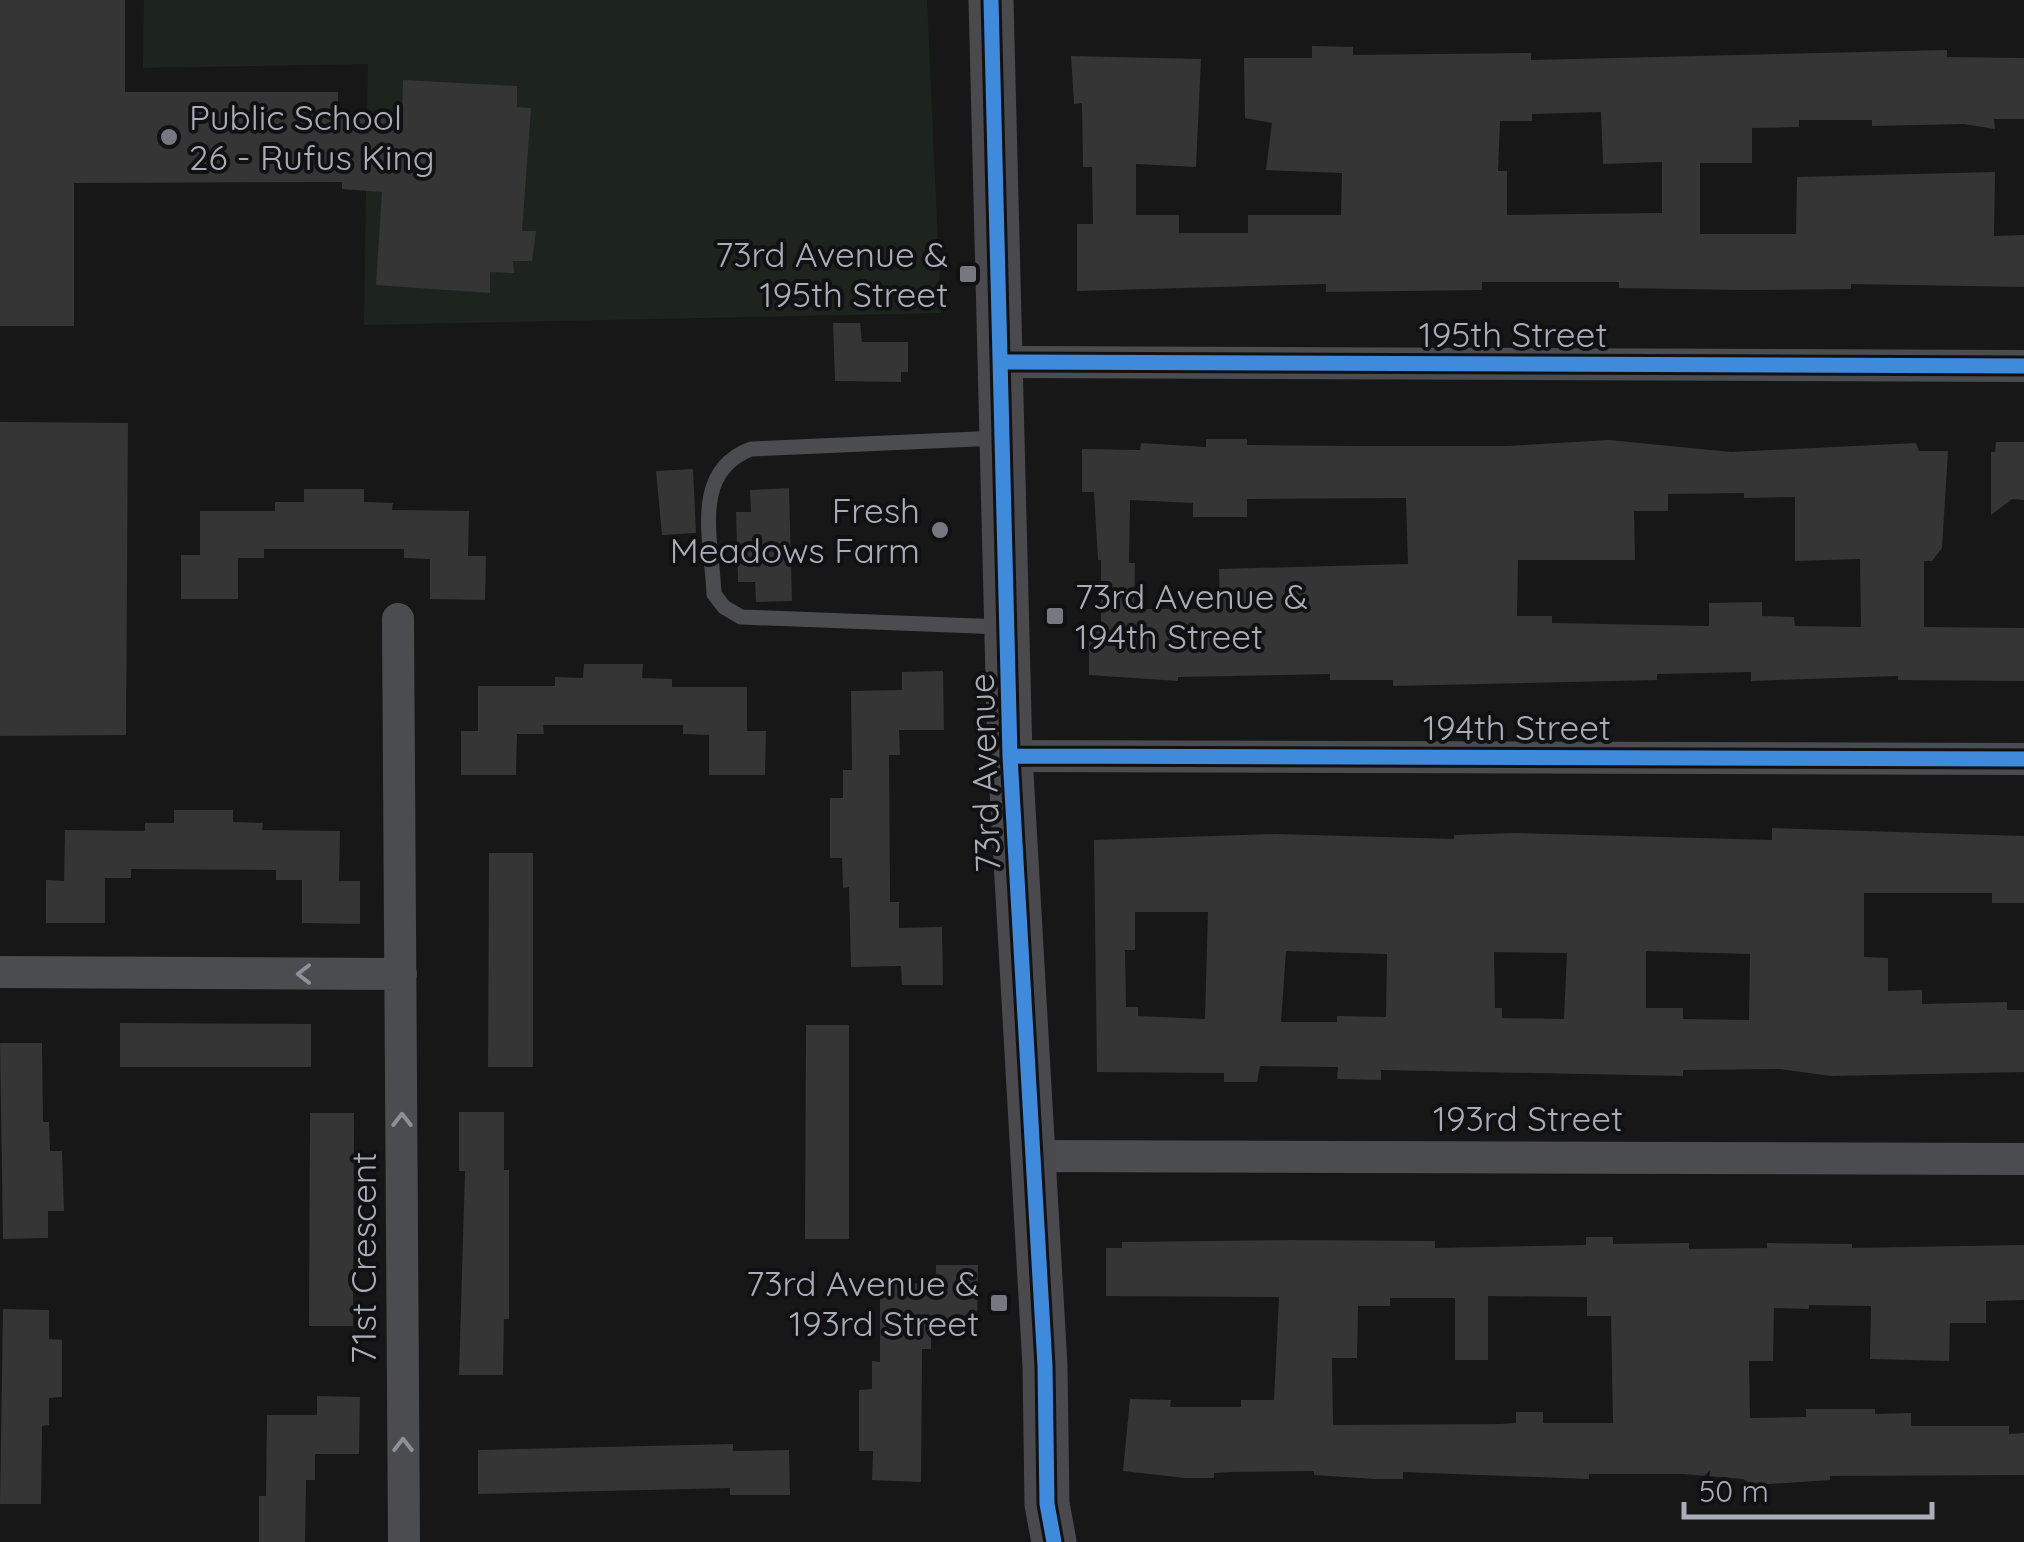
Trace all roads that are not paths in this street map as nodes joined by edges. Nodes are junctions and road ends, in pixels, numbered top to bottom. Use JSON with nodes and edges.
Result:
{"nodes":[{"id":1,"x":991,"y":0,"type":"edge"},
{"id":2,"x":1002,"y":362,"type":"junction"},
{"id":3,"x":2024,"y":366,"type":"edge"},
{"id":4,"x":1003,"y":438,"type":"junction"},
{"id":5,"x":398,"y":619,"type":"dead end"},
{"id":6,"x":1010,"y":627,"type":"junction"},
{"id":7,"x":1010,"y":756,"type":"junction"},
{"id":8,"x":2024,"y":759,"type":"edge"},
{"id":9,"x":0,"y":972,"type":"edge"},
{"id":10,"x":401,"y":974,"type":"junction"},
{"id":11,"x":1032,"y":1156,"type":"junction"},
{"id":12,"x":2024,"y":1160,"type":"edge"},
{"id":13,"x":404,"y":1542,"type":"edge"},
{"id":14,"x":1054,"y":1542,"type":"edge"}],
"edges":[{"from":1,"to":2,"type":"street","name":"73rd Avenue"},
{"from":2,"to":3,"type":"street","name":"195th Street"},
{"from":2,"to":4,"type":"street","name":"73rd Avenue"},
{"from":4,"to":6,"type":"street","name":"73rd Avenue"},
{"from":4,"to":6,"type":"lane"},
{"from":5,"to":10,"type":"street","name":"71st Crescent"},
{"from":6,"to":7,"type":"street","name":"73rd Avenue"},
{"from":7,"to":8,"type":"street","name":"194th Street"},
{"from":7,"to":11,"type":"street","name":"73rd Avenue"},
{"from":10,"to":9,"type":"street","one_way":true},
{"from":13,"to":10,"type":"street","name":"71st Crescent","one_way":true},
{"from":11,"to":12,"type":"street","name":"193rd Street"},
{"from":11,"to":14,"type":"street","name":"73rd Avenue"}]}
